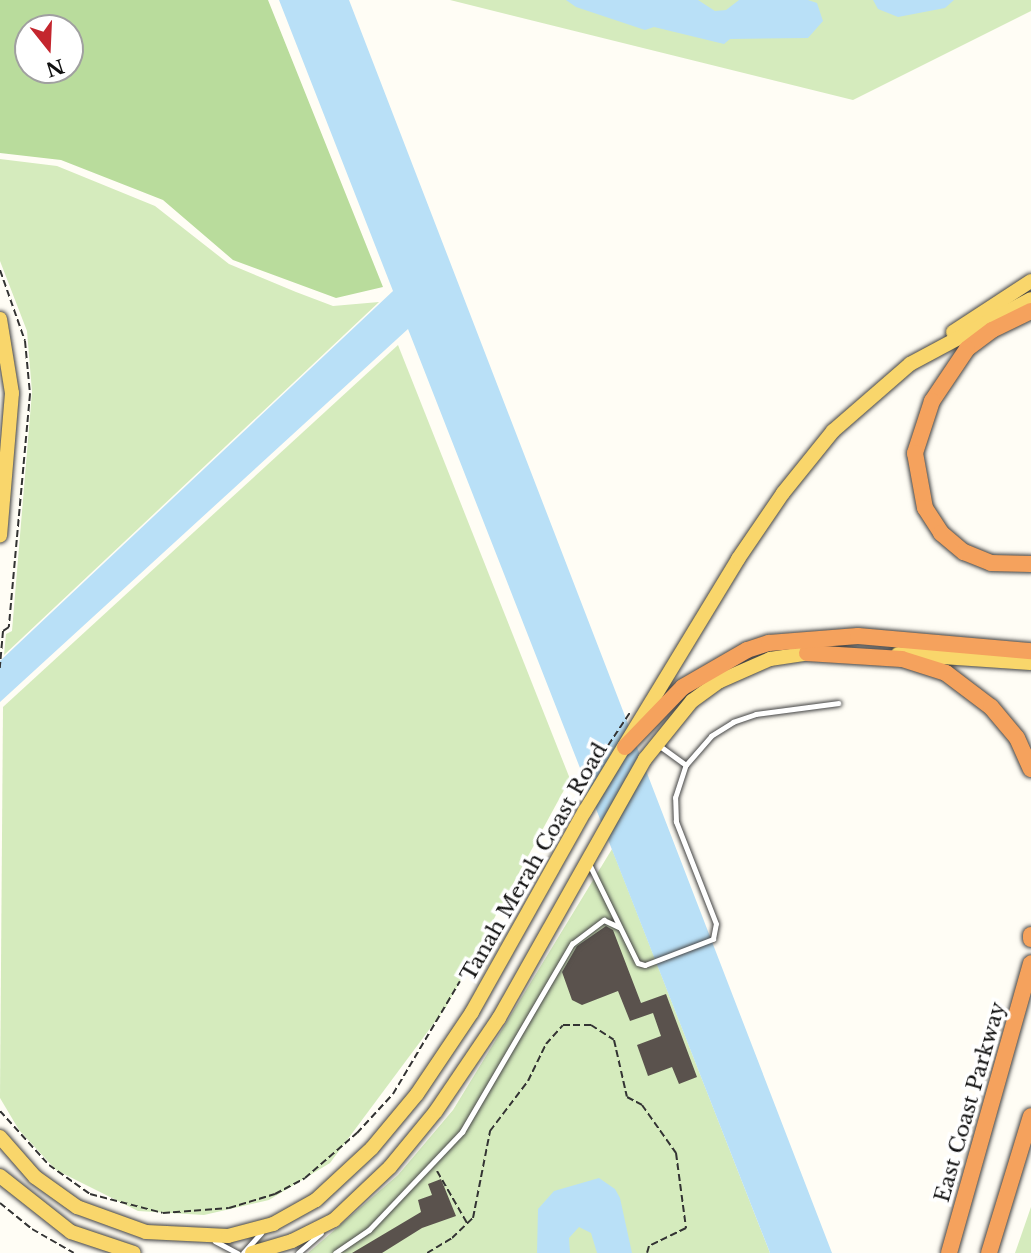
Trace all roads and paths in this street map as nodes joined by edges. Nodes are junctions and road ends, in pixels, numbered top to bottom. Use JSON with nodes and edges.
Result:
{"nodes":[{"id":1,"x":1031,"y":282,"type":"edge"},
{"id":2,"x":1031,"y":299,"type":"edge"},
{"id":3,"x":1031,"y":311,"type":"edge"},
{"id":4,"x":0,"y":319,"type":"edge"},
{"id":5,"x":910,"y":364,"type":"junction"},
{"id":6,"x":0,"y":535,"type":"edge"},
{"id":7,"x":1031,"y":564,"type":"edge"},
{"id":8,"x":3,"y":639,"type":"dead end"},
{"id":9,"x":1031,"y":651,"type":"edge"},
{"id":10,"x":807,"y":653,"type":"junction"},
{"id":11,"x":1031,"y":663,"type":"edge"},
{"id":12,"x":0,"y":668,"type":"edge"},
{"id":13,"x":838,"y":703,"type":"dead end"},
{"id":14,"x":624,"y":718,"type":"dead end"},
{"id":15,"x":656,"y":743,"type":"junction"},
{"id":16,"x":625,"y":747,"type":"junction"},
{"id":17,"x":686,"y":765,"type":"junction"},
{"id":18,"x":1031,"y":769,"type":"edge"},
{"id":19,"x":579,"y":789,"type":"dead end"},
{"id":20,"x":587,"y":859,"type":"junction"},
{"id":21,"x":620,"y":928,"type":"junction"},
{"id":22,"x":1031,"y":963,"type":"edge"},
{"id":23,"x":460,"y":981,"type":"dead end"},
{"id":24,"x":472,"y":1012,"type":"junction"},
{"id":25,"x":499,"y":1018,"type":"junction"},
{"id":26,"x":0,"y":1111,"type":"edge"},
{"id":27,"x":1029,"y":1123,"type":"edge"},
{"id":28,"x":0,"y":1137,"type":"edge"},
{"id":29,"x":433,"y":1165,"type":"junction"},
{"id":30,"x":0,"y":1175,"type":"edge"},
{"id":31,"x":0,"y":1203,"type":"edge"},
{"id":32,"x":334,"y":1220,"type":"junction"},
{"id":33,"x":467,"y":1223,"type":"junction"},
{"id":34,"x":273,"y":1224,"type":"junction"},
{"id":35,"x":204,"y":1238,"type":"junction"},
{"id":36,"x":74,"y":1253,"type":"edge"},
{"id":37,"x":134,"y":1253,"type":"edge"},
{"id":38,"x":240,"y":1253,"type":"edge"},
{"id":39,"x":252,"y":1253,"type":"edge"},
{"id":40,"x":299,"y":1253,"type":"edge"},
{"id":41,"x":335,"y":1253,"type":"edge"},
{"id":42,"x":427,"y":1253,"type":"edge"},
{"id":43,"x":647,"y":1253,"type":"edge"},
{"id":44,"x":949,"y":1253,"type":"edge"},
{"id":45,"x":989,"y":1253,"type":"edge"}],
"edges":[{"from":1,"to":5,"type":"main road"},
{"from":2,"to":5,"type":"main road","name":"Tanah Merah Coast Road"},
{"from":3,"to":7,"type":"highway"},
{"from":4,"to":6,"type":"main road"},
{"from":5,"to":16,"type":"main road","name":"Tanah Merah Coast Road"},
{"from":8,"to":12,"type":"path"},
{"from":9,"to":16,"type":"highway"},
{"from":10,"to":11,"type":"main road"},
{"from":10,"to":15,"type":"main road"},
{"from":10,"to":18,"type":"highway"},
{"from":13,"to":17,"type":"lane"},
{"from":14,"to":19,"type":"path"},
{"from":15,"to":17,"type":"lane"},
{"from":15,"to":20,"type":"main road"},
{"from":16,"to":24,"type":"main road","name":"Tanah Merah Coast Road"},
{"from":17,"to":21,"type":"lane"},
{"from":20,"to":21,"type":"lane"},
{"from":20,"to":25,"type":"main road"},
{"from":21,"to":29,"type":"lane"},
{"from":22,"to":44,"type":"highway","name":"East Coast Parkway"},
{"from":23,"to":26,"type":"path"},
{"from":24,"to":25,"type":"main road"},
{"from":24,"to":34,"type":"main road","name":"Tanah Merah Coast Road"},
{"from":25,"to":32,"type":"main road"},
{"from":27,"to":45,"type":"highway"},
{"from":28,"to":35,"type":"main road","name":"Tanah Merah Coast Road"},
{"from":29,"to":33,"type":"path"},
{"from":29,"to":41,"type":"lane"},
{"from":30,"to":37,"type":"main road"},
{"from":31,"to":36,"type":"path"},
{"from":32,"to":39,"type":"main road"},
{"from":32,"to":40,"type":"lane"},
{"from":33,"to":42,"type":"path"},
{"from":33,"to":43,"type":"path"},
{"from":34,"to":35,"type":"main road","name":"Tanah Merah Coast Road"},
{"from":34,"to":38,"type":"lane"},
{"from":35,"to":38,"type":"lane"}]}
